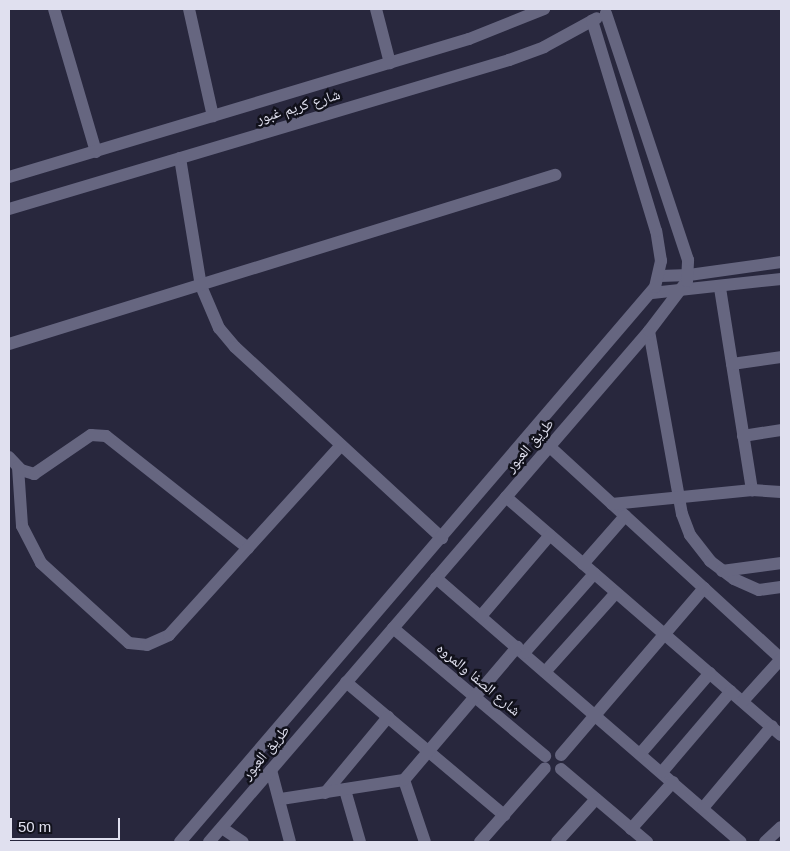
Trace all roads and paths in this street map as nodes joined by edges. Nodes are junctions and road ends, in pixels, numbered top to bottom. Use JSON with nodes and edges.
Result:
{"nodes":[{"id":1,"x":54,"y":9,"type":"edge"},
{"id":2,"x":189,"y":9,"type":"edge"},
{"id":3,"x":376,"y":9,"type":"edge"},
{"id":4,"x":544,"y":9,"type":"edge"},
{"id":5,"x":610,"y":11,"type":"edge"},
{"id":6,"x":592,"y":21,"type":"junction"},
{"id":7,"x":390,"y":63,"type":"junction"},
{"id":8,"x":214,"y":116,"type":"junction"},
{"id":9,"x":96,"y":152,"type":"junction"},
{"id":10,"x":180,"y":158,"type":"junction"},
{"id":11,"x":555,"y":175,"type":"dead end"},
{"id":12,"x":9,"y":177,"type":"edge"},
{"id":13,"x":9,"y":209,"type":"edge"},
{"id":14,"x":781,"y":262,"type":"edge"},
{"id":15,"x":689,"y":275,"type":"junction"},
{"id":16,"x":660,"y":276,"type":"junction"},
{"id":17,"x":781,"y":279,"type":"edge"},
{"id":18,"x":201,"y":286,"type":"junction"},
{"id":19,"x":720,"y":288,"type":"junction"},
{"id":20,"x":682,"y":291,"type":"junction"},
{"id":21,"x":652,"y":293,"type":"junction"},
{"id":22,"x":648,"y":331,"type":"junction"},
{"id":23,"x":9,"y":344,"type":"edge"},
{"id":24,"x":781,"y":357,"type":"edge"},
{"id":25,"x":732,"y":364,"type":"junction"},
{"id":26,"x":781,"y":430,"type":"edge"},
{"id":27,"x":743,"y":436,"type":"junction"},
{"id":28,"x":341,"y":445,"type":"junction"},
{"id":29,"x":550,"y":446,"type":"junction"},
{"id":30,"x":9,"y":458,"type":"edge"},
{"id":31,"x":18,"y":467,"type":"junction"},
{"id":32,"x":752,"y":490,"type":"junction"},
{"id":33,"x":781,"y":492,"type":"edge"},
{"id":34,"x":506,"y":497,"type":"junction"},
{"id":35,"x":679,"y":497,"type":"junction"},
{"id":36,"x":612,"y":504,"type":"junction"},
{"id":37,"x":625,"y":516,"type":"junction"},
{"id":38,"x":550,"y":535,"type":"junction"},
{"id":39,"x":442,"y":538,"type":"junction"},
{"id":40,"x":248,"y":548,"type":"junction"},
{"id":41,"x":781,"y":563,"type":"edge"},
{"id":42,"x":584,"y":564,"type":"junction"},
{"id":43,"x":722,"y":571,"type":"junction"},
{"id":44,"x":594,"y":574,"type":"junction"},
{"id":45,"x":436,"y":578,"type":"junction"},
{"id":46,"x":781,"y":587,"type":"edge"},
{"id":47,"x":704,"y":588,"type":"junction"},
{"id":48,"x":616,"y":593,"type":"junction"},
{"id":49,"x":481,"y":616,"type":"junction"},
{"id":50,"x":392,"y":628,"type":"junction"},
{"id":51,"x":664,"y":634,"type":"junction"},
{"id":52,"x":520,"y":650,"type":"junction"},
{"id":53,"x":781,"y":659,"type":"edge"},
{"id":54,"x":546,"y":672,"type":"junction"},
{"id":55,"x":710,"y":673,"type":"junction"},
{"id":56,"x":346,"y":682,"type":"junction"},
{"id":57,"x":731,"y":691,"type":"junction"},
{"id":58,"x":475,"y":697,"type":"junction"},
{"id":59,"x":743,"y":701,"type":"junction"},
{"id":60,"x":595,"y":714,"type":"junction"},
{"id":61,"x":388,"y":717,"type":"junction"},
{"id":62,"x":776,"y":730,"type":"edge"},
{"id":63,"x":430,"y":752,"type":"junction"},
{"id":64,"x":561,"y":754,"type":"junction"},
{"id":65,"x":640,"y":754,"type":"junction"},
{"id":66,"x":255,"y":755,"type":"junction"},
{"id":67,"x":545,"y":762,"type":"junction"},
{"id":68,"x":561,"y":769,"type":"junction"},
{"id":69,"x":271,"y":770,"type":"junction"},
{"id":70,"x":662,"y":772,"type":"junction"},
{"id":71,"x":404,"y":780,"type":"junction"},
{"id":72,"x":672,"y":782,"type":"junction"},
{"id":73,"x":345,"y":790,"type":"junction"},
{"id":74,"x":325,"y":792,"type":"junction"},
{"id":75,"x":281,"y":799,"type":"junction"},
{"id":76,"x":596,"y":799,"type":"junction"},
{"id":77,"x":703,"y":808,"type":"junction"},
{"id":78,"x":205,"y":814,"type":"junction"},
{"id":79,"x":504,"y":815,"type":"junction"},
{"id":80,"x":781,"y":827,"type":"edge"},
{"id":81,"x":222,"y":828,"type":"junction"},
{"id":82,"x":631,"y":829,"type":"junction"},
{"id":83,"x":240,"y":841,"type":"edge"},
{"id":84,"x":180,"y":842,"type":"edge"},
{"id":85,"x":209,"y":842,"type":"edge"},
{"id":86,"x":290,"y":842,"type":"edge"},
{"id":87,"x":360,"y":842,"type":"edge"},
{"id":88,"x":425,"y":842,"type":"edge"},
{"id":89,"x":480,"y":842,"type":"edge"},
{"id":90,"x":557,"y":842,"type":"edge"},
{"id":91,"x":646,"y":842,"type":"edge"},
{"id":92,"x":741,"y":842,"type":"edge"},
{"id":93,"x":765,"y":842,"type":"edge"}],
"edges":[{"from":1,"to":9,"type":"street"},
{"from":2,"to":8,"type":"street"},
{"from":3,"to":7,"type":"street"},
{"from":4,"to":7,"type":"street","name":"شارع كريم غبور"},
{"from":5,"to":6,"type":"street","name":"شارع كريم غبور"},
{"from":5,"to":15,"type":"street"},
{"from":6,"to":10,"type":"street","name":"شارع كريم غبور"},
{"from":6,"to":16,"type":"street"},
{"from":7,"to":8,"type":"street","name":"شارع كريم غبور"},
{"from":8,"to":9,"type":"street","name":"شارع كريم غبور"},
{"from":9,"to":12,"type":"street","name":"شارع كريم غبور"},
{"from":10,"to":13,"type":"street","name":"شارع كريم غبور"},
{"from":10,"to":18,"type":"street"},
{"from":11,"to":18,"type":"street"},
{"from":14,"to":15,"type":"street"},
{"from":15,"to":16,"type":"street"},
{"from":15,"to":20,"type":"street","name":"طريق العبور"},
{"from":16,"to":21,"type":"street","name":"طريق العبور"},
{"from":17,"to":19,"type":"street"},
{"from":18,"to":23,"type":"street"},
{"from":18,"to":28,"type":"street"},
{"from":19,"to":20,"type":"street"},
{"from":19,"to":25,"type":"street"},
{"from":20,"to":21,"type":"street"},
{"from":20,"to":22,"type":"street","name":"طريق العبور"},
{"from":21,"to":39,"type":"street","name":"طريق العبور"},
{"from":22,"to":29,"type":"street","name":"طريق العبور"},
{"from":22,"to":35,"type":"street"},
{"from":24,"to":25,"type":"street"},
{"from":25,"to":27,"type":"street"},
{"from":26,"to":27,"type":"street"},
{"from":27,"to":32,"type":"street"},
{"from":28,"to":39,"type":"street"},
{"from":28,"to":40,"type":"street"},
{"from":29,"to":34,"type":"street","name":"طريق العبور"},
{"from":29,"to":36,"type":"street"},
{"from":30,"to":31,"type":"street"},
{"from":31,"to":40,"type":"street"},
{"from":31,"to":40,"type":"street"},
{"from":32,"to":33,"type":"street"},
{"from":32,"to":35,"type":"street"},
{"from":34,"to":38,"type":"street"},
{"from":34,"to":45,"type":"street","name":"طريق العبور"},
{"from":35,"to":36,"type":"street"},
{"from":35,"to":43,"type":"street"},
{"from":36,"to":37,"type":"street"},
{"from":37,"to":42,"type":"street"},
{"from":37,"to":47,"type":"street"},
{"from":38,"to":42,"type":"street"},
{"from":38,"to":49,"type":"street"},
{"from":39,"to":66,"type":"street","name":"طريق العبور"},
{"from":41,"to":43,"type":"street"},
{"from":42,"to":44,"type":"street"},
{"from":43,"to":46,"type":"street"},
{"from":44,"to":48,"type":"street"},
{"from":44,"to":52,"type":"street"},
{"from":45,"to":49,"type":"street"},
{"from":45,"to":50,"type":"street","name":"طريق العبور"},
{"from":47,"to":51,"type":"street"},
{"from":47,"to":53,"type":"street"},
{"from":48,"to":51,"type":"street"},
{"from":48,"to":54,"type":"street"},
{"from":49,"to":52,"type":"street"},
{"from":50,"to":56,"type":"street","name":"طريق العبور"},
{"from":50,"to":58,"type":"street","name":"شارع الصفا والمروه"},
{"from":51,"to":55,"type":"street"},
{"from":51,"to":60,"type":"street"},
{"from":52,"to":54,"type":"street"},
{"from":52,"to":58,"type":"street"},
{"from":53,"to":59,"type":"street"},
{"from":54,"to":60,"type":"street"},
{"from":55,"to":57,"type":"street"},
{"from":55,"to":65,"type":"street"},
{"from":56,"to":61,"type":"street"},
{"from":56,"to":69,"type":"street","name":"طريق العبور"},
{"from":57,"to":59,"type":"street"},
{"from":57,"to":70,"type":"street"},
{"from":58,"to":63,"type":"street"},
{"from":58,"to":67,"type":"street","name":"شارع الصفا والمروه"},
{"from":59,"to":62,"type":"street"},
{"from":60,"to":64,"type":"street"},
{"from":60,"to":65,"type":"street"},
{"from":61,"to":63,"type":"street"},
{"from":61,"to":74,"type":"street"},
{"from":62,"to":77,"type":"street"},
{"from":63,"to":71,"type":"street"},
{"from":63,"to":79,"type":"street"},
{"from":64,"to":67,"type":"street"},
{"from":64,"to":68,"type":"street"},
{"from":65,"to":70,"type":"street"},
{"from":66,"to":69,"type":"street"},
{"from":66,"to":78,"type":"street","name":"طريق العبور"},
{"from":67,"to":68,"type":"street"},
{"from":67,"to":79,"type":"street"},
{"from":68,"to":76,"type":"street"},
{"from":69,"to":75,"type":"street"},
{"from":69,"to":81,"type":"street","name":"طريق العبور"},
{"from":70,"to":72,"type":"street"},
{"from":71,"to":73,"type":"street"},
{"from":71,"to":88,"type":"street"},
{"from":72,"to":77,"type":"street"},
{"from":72,"to":82,"type":"street"},
{"from":73,"to":74,"type":"street"},
{"from":73,"to":87,"type":"street"},
{"from":74,"to":75,"type":"street"},
{"from":75,"to":86,"type":"street"},
{"from":76,"to":82,"type":"street"},
{"from":76,"to":90,"type":"street"},
{"from":77,"to":92,"type":"street"},
{"from":78,"to":81,"type":"street"},
{"from":78,"to":84,"type":"street","name":"طريق العبور"},
{"from":79,"to":89,"type":"street"},
{"from":80,"to":93,"type":"street"},
{"from":81,"to":83,"type":"street"},
{"from":81,"to":85,"type":"street","name":"طريق العبور"},
{"from":82,"to":91,"type":"street"}]}
